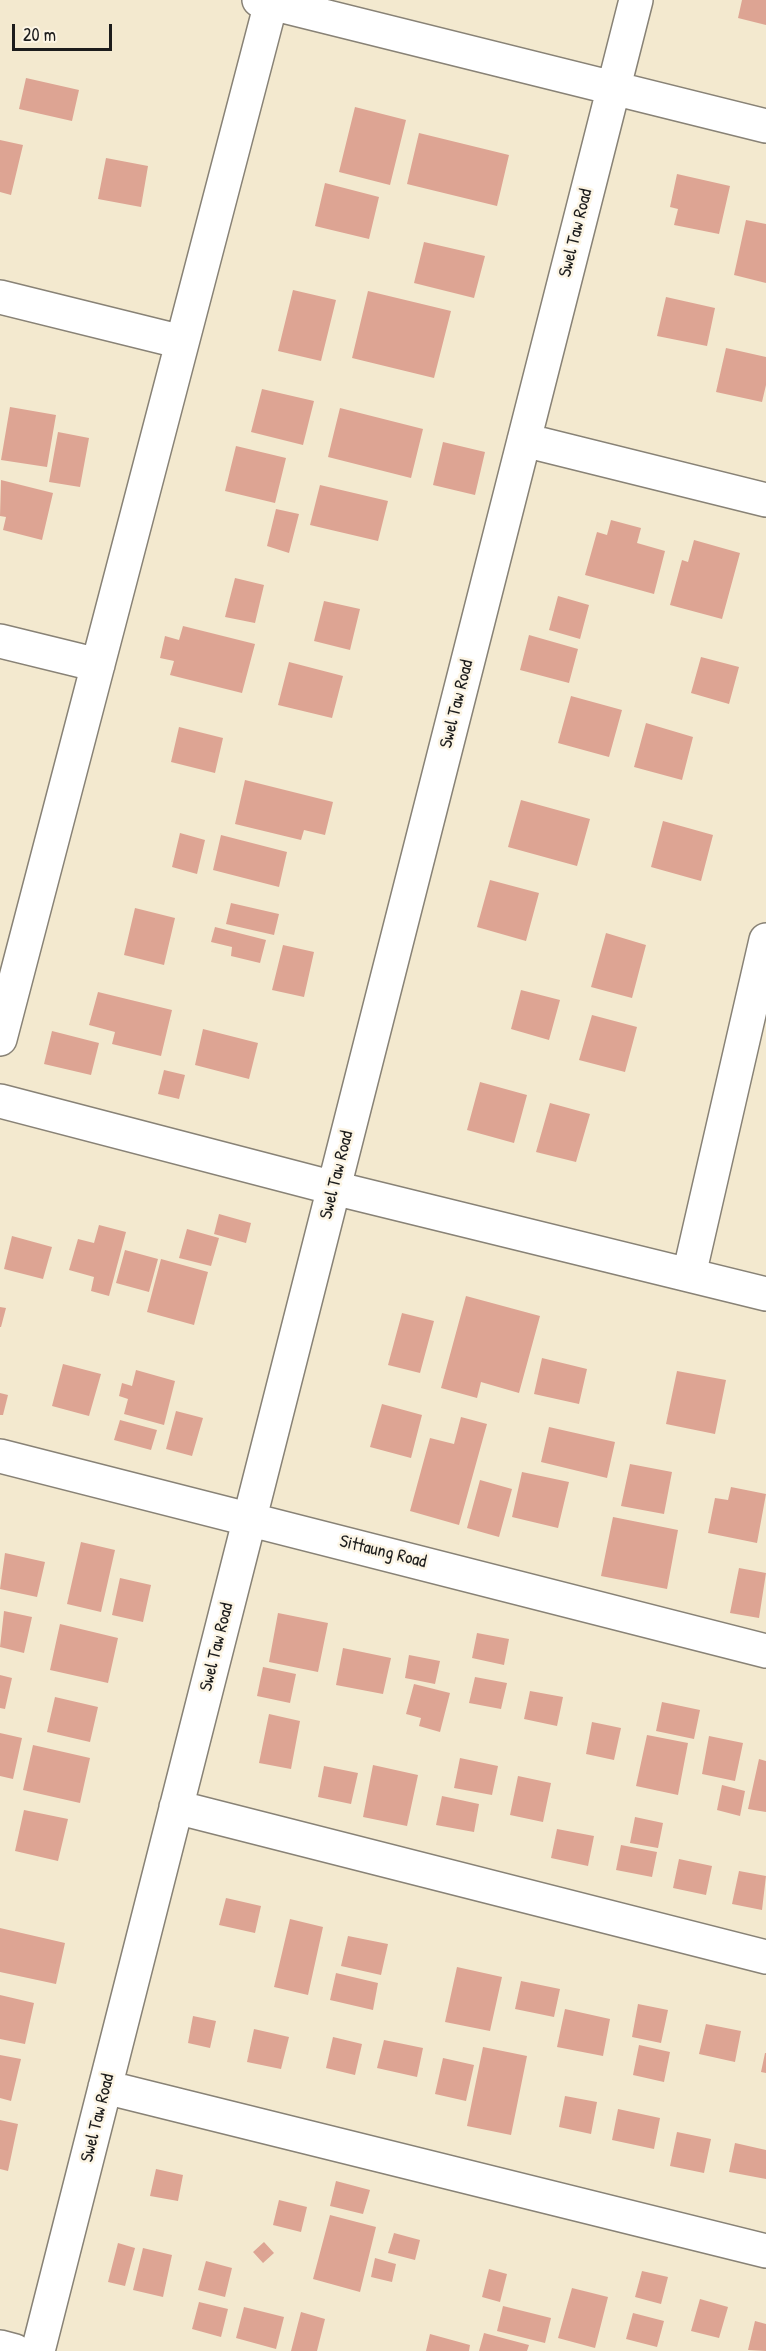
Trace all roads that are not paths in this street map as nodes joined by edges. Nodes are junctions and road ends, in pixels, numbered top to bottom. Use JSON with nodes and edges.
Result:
{"nodes":[{"id":1,"x":636,"y":0,"type":"edge"},
{"id":2,"x":265,"y":2,"type":"edge"},
{"id":3,"x":613,"y":88,"type":"junction"},
{"id":4,"x":766,"y":126,"type":"edge"},
{"id":5,"x":0,"y":297,"type":"edge"},
{"id":6,"x":182,"y":342,"type":"junction"},
{"id":7,"x":524,"y":440,"type":"junction"},
{"id":8,"x":766,"y":500,"type":"edge"},
{"id":9,"x":0,"y":641,"type":"edge"},
{"id":10,"x":98,"y":665,"type":"junction"},
{"id":11,"x":766,"y":939,"type":"edge"},
{"id":12,"x":0,"y":1039,"type":"edge"},
{"id":13,"x":0,"y":1101,"type":"edge"},
{"id":14,"x":334,"y":1188,"type":"junction"},
{"id":15,"x":689,"y":1275,"type":"junction"},
{"id":16,"x":766,"y":1294,"type":"edge"},
{"id":17,"x":0,"y":1456,"type":"edge"},
{"id":18,"x":250,"y":1518,"type":"junction"},
{"id":19,"x":766,"y":1651,"type":"edge"},
{"id":20,"x":176,"y":1807,"type":"junction"},
{"id":21,"x":766,"y":1957,"type":"edge"},
{"id":22,"x":105,"y":2087,"type":"junction"},
{"id":23,"x":766,"y":2251,"type":"edge"},
{"id":24,"x":0,"y":2347,"type":"edge"},
{"id":25,"x":15,"y":2351,"type":"edge"},
{"id":26,"x":38,"y":2351,"type":"edge"}],
"edges":[{"from":1,"to":3,"type":"street","name":"Swel Taw Road"},
{"from":2,"to":3,"type":"street"},
{"from":2,"to":6,"type":"street"},
{"from":3,"to":4,"type":"street"},
{"from":3,"to":7,"type":"street","name":"Swel Taw Road"},
{"from":5,"to":6,"type":"street"},
{"from":6,"to":10,"type":"street"},
{"from":7,"to":8,"type":"street"},
{"from":7,"to":14,"type":"street","name":"Swel Taw Road"},
{"from":9,"to":10,"type":"street"},
{"from":10,"to":12,"type":"street"},
{"from":11,"to":15,"type":"street"},
{"from":13,"to":14,"type":"street"},
{"from":14,"to":15,"type":"street"},
{"from":14,"to":18,"type":"street","name":"Swel Taw Road"},
{"from":15,"to":16,"type":"street"},
{"from":17,"to":18,"type":"street","name":"Sittaung Road"},
{"from":18,"to":19,"type":"street","name":"Sittaung Road"},
{"from":18,"to":20,"type":"street","name":"Swel Taw Road"},
{"from":20,"to":21,"type":"street"},
{"from":20,"to":22,"type":"street","name":"Swel Taw Road"},
{"from":22,"to":23,"type":"street"},
{"from":22,"to":26,"type":"street","name":"Swel Taw Road"},
{"from":24,"to":25,"type":"street"}]}
